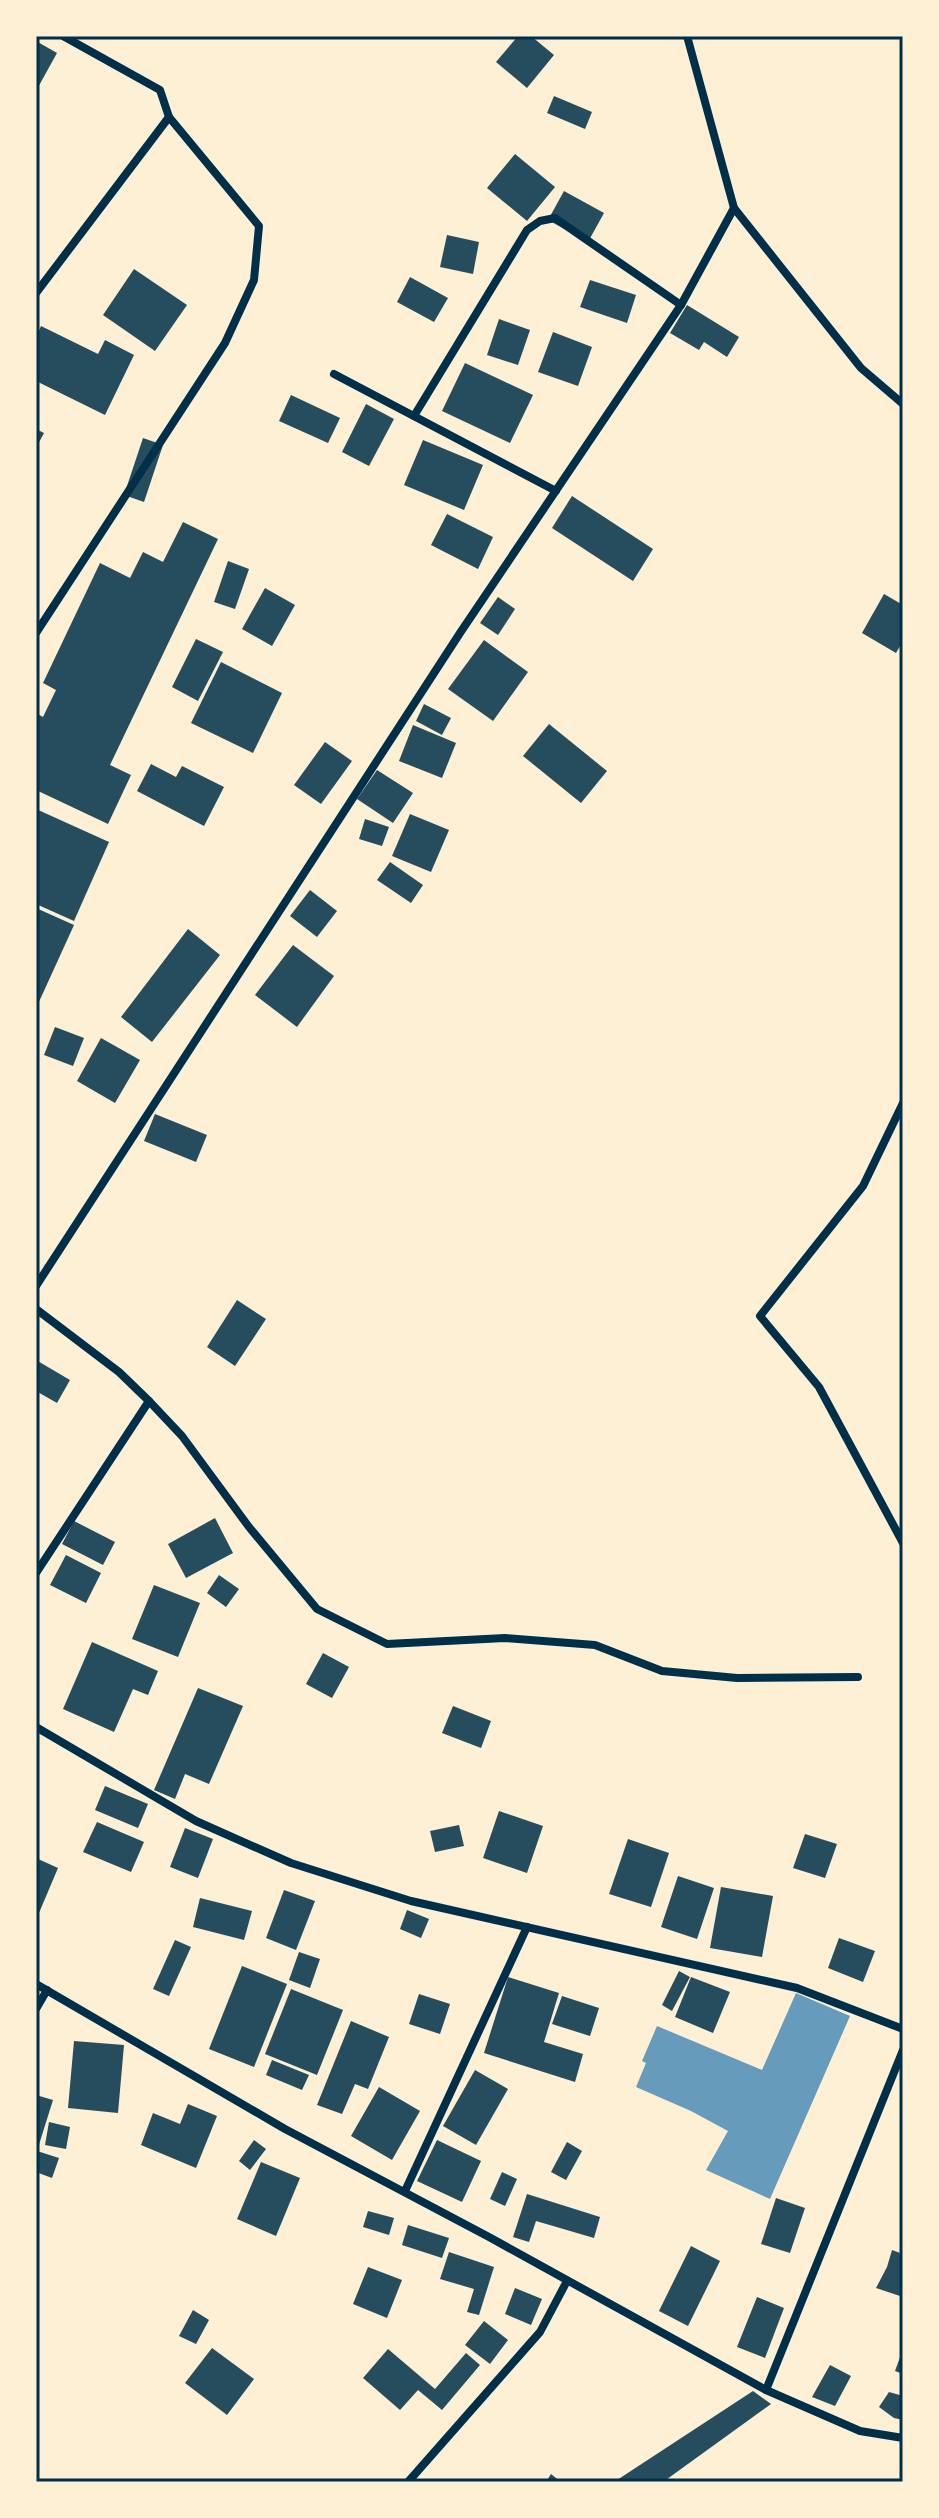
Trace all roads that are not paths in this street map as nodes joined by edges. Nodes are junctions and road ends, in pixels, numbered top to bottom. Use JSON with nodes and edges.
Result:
{"nodes":[{"id":1,"x":63,"y":36,"type":"edge"},
{"id":2,"x":687,"y":36,"type":"edge"},
{"id":3,"x":169,"y":117,"type":"junction"},
{"id":4,"x":734,"y":208,"type":"junction"},
{"id":5,"x":36,"y":293,"type":"edge"},
{"id":6,"x":681,"y":305,"type":"junction"},
{"id":7,"x":334,"y":374,"type":"dead end"},
{"id":8,"x":903,"y":404,"type":"edge"},
{"id":9,"x":414,"y":416,"type":"junction"},
{"id":10,"x":556,"y":491,"type":"junction"},
{"id":11,"x":36,"y":633,"type":"edge"},
{"id":12,"x":903,"y":1103,"type":"edge"},
{"id":13,"x":36,"y":1286,"type":"edge"},
{"id":14,"x":36,"y":1309,"type":"edge"},
{"id":15,"x":149,"y":1401,"type":"junction"},
{"id":16,"x":903,"y":1543,"type":"edge"},
{"id":17,"x":36,"y":1573,"type":"edge"},
{"id":18,"x":858,"y":1677,"type":"dead end"},
{"id":19,"x":36,"y":1727,"type":"edge"},
{"id":20,"x":527,"y":1927,"type":"junction"},
{"id":21,"x":36,"y":1984,"type":"edge"},
{"id":22,"x":47,"y":1990,"type":"junction"},
{"id":23,"x":36,"y":2009,"type":"edge"},
{"id":24,"x":903,"y":2029,"type":"edge"},
{"id":25,"x":903,"y":2050,"type":"edge"},
{"id":26,"x":405,"y":2191,"type":"junction"},
{"id":27,"x":567,"y":2281,"type":"junction"},
{"id":28,"x":766,"y":2390,"type":"junction"},
{"id":29,"x":903,"y":2438,"type":"edge"},
{"id":30,"x":408,"y":2482,"type":"edge"}],
"edges":[{"from":1,"to":3,"type":"street"},
{"from":2,"to":4,"type":"street"},
{"from":3,"to":5,"type":"street"},
{"from":3,"to":11,"type":"street"},
{"from":4,"to":6,"type":"street"},
{"from":4,"to":8,"type":"street"},
{"from":6,"to":9,"type":"street"},
{"from":6,"to":10,"type":"street"},
{"from":7,"to":9,"type":"street"},
{"from":9,"to":10,"type":"street"},
{"from":10,"to":13,"type":"street"},
{"from":12,"to":16,"type":"street"},
{"from":14,"to":15,"type":"street"},
{"from":15,"to":17,"type":"street"},
{"from":15,"to":18,"type":"street"},
{"from":19,"to":20,"type":"street"},
{"from":20,"to":24,"type":"street"},
{"from":20,"to":26,"type":"street"},
{"from":21,"to":22,"type":"street"},
{"from":22,"to":23,"type":"street"},
{"from":22,"to":26,"type":"street"},
{"from":25,"to":28,"type":"street"},
{"from":26,"to":27,"type":"street"},
{"from":27,"to":28,"type":"street"},
{"from":27,"to":30,"type":"street"},
{"from":28,"to":29,"type":"street"}]}
